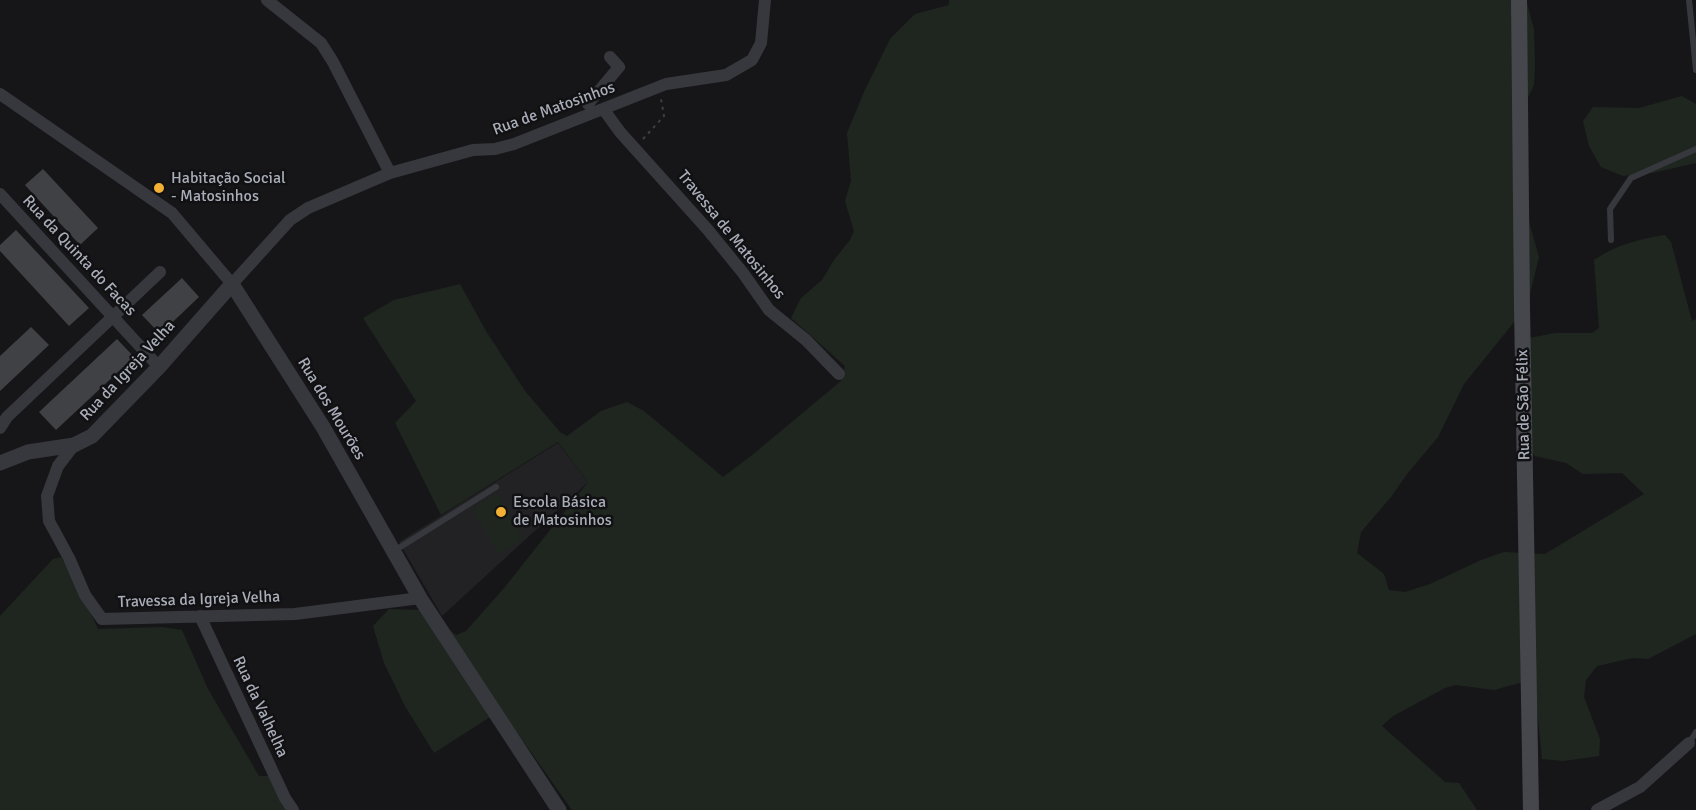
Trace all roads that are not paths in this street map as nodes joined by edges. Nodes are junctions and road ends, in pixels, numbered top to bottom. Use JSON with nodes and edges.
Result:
{"nodes":[{"id":1,"x":267,"y":0,"type":"edge"},
{"id":2,"x":765,"y":0,"type":"edge"},
{"id":3,"x":1519,"y":0,"type":"edge"},
{"id":4,"x":1689,"y":0,"type":"edge"},
{"id":5,"x":610,"y":57,"type":"dead end"},
{"id":6,"x":1696,"y":70,"type":"edge"},
{"id":7,"x":0,"y":94,"type":"edge"},
{"id":8,"x":588,"y":104,"type":"dead end"},
{"id":9,"x":604,"y":110,"type":"junction"},
{"id":10,"x":1696,"y":149,"type":"edge"},
{"id":11,"x":390,"y":173,"type":"junction"},
{"id":12,"x":0,"y":194,"type":"edge"},
{"id":13,"x":1611,"y":240,"type":"dead end"},
{"id":14,"x":160,"y":272,"type":"dead end"},
{"id":15,"x":232,"y":284,"type":"junction"},
{"id":16,"x":113,"y":317,"type":"junction"},
{"id":17,"x":159,"y":367,"type":"junction"},
{"id":18,"x":839,"y":374,"type":"dead end"},
{"id":19,"x":0,"y":428,"type":"edge"},
{"id":20,"x":74,"y":445,"type":"junction"},
{"id":21,"x":0,"y":464,"type":"edge"},
{"id":22,"x":496,"y":487,"type":"dead end"},
{"id":23,"x":394,"y":551,"type":"junction"},
{"id":24,"x":420,"y":598,"type":"junction"},
{"id":25,"x":200,"y":616,"type":"junction"},
{"id":26,"x":1692,"y":737,"type":"edge"},
{"id":27,"x":293,"y":810,"type":"edge"},
{"id":28,"x":559,"y":810,"type":"edge"},
{"id":29,"x":1532,"y":810,"type":"edge"},
{"id":30,"x":1597,"y":810,"type":"edge"}],
"edges":[{"from":1,"to":11,"type":"street"},
{"from":2,"to":9,"type":"street","name":"Rua de Matosinhos"},
{"from":3,"to":29,"type":"main road","name":"Rua de São Félix"},
{"from":4,"to":6,"type":"lane"},
{"from":5,"to":8,"type":"street"},
{"from":7,"to":15,"type":"street","name":"Rua dos Mourões"},
{"from":9,"to":11,"type":"street","name":"Rua de Matosinhos"},
{"from":9,"to":18,"type":"street","name":"Travessa de Matosinhos"},
{"from":10,"to":13,"type":"lane"},
{"from":11,"to":15,"type":"street","name":"Rua de Matosinhos"},
{"from":12,"to":16,"type":"street","name":"Rua da Quinta do Facas"},
{"from":14,"to":16,"type":"street"},
{"from":15,"to":17,"type":"street","name":"Rua da Igreja Velha"},
{"from":15,"to":23,"type":"street","name":"Rua dos Mourões"},
{"from":16,"to":17,"type":"street","name":"Rua da Quinta do Facas"},
{"from":16,"to":19,"type":"street"},
{"from":17,"to":20,"type":"street","name":"Rua da Igreja Velha"},
{"from":20,"to":21,"type":"street","name":"Rua da Igreja Velha"},
{"from":20,"to":25,"type":"street","name":"Travessa da Igreja Velha"},
{"from":22,"to":23,"type":"lane"},
{"from":23,"to":24,"type":"street","name":"Rua dos Mourões"},
{"from":24,"to":25,"type":"street","name":"Travessa da Igreja Velha"},
{"from":24,"to":28,"type":"street","name":"Rua dos Mourões"},
{"from":25,"to":27,"type":"street","name":"Rua da Valhelha"},
{"from":26,"to":30,"type":"street"}]}
